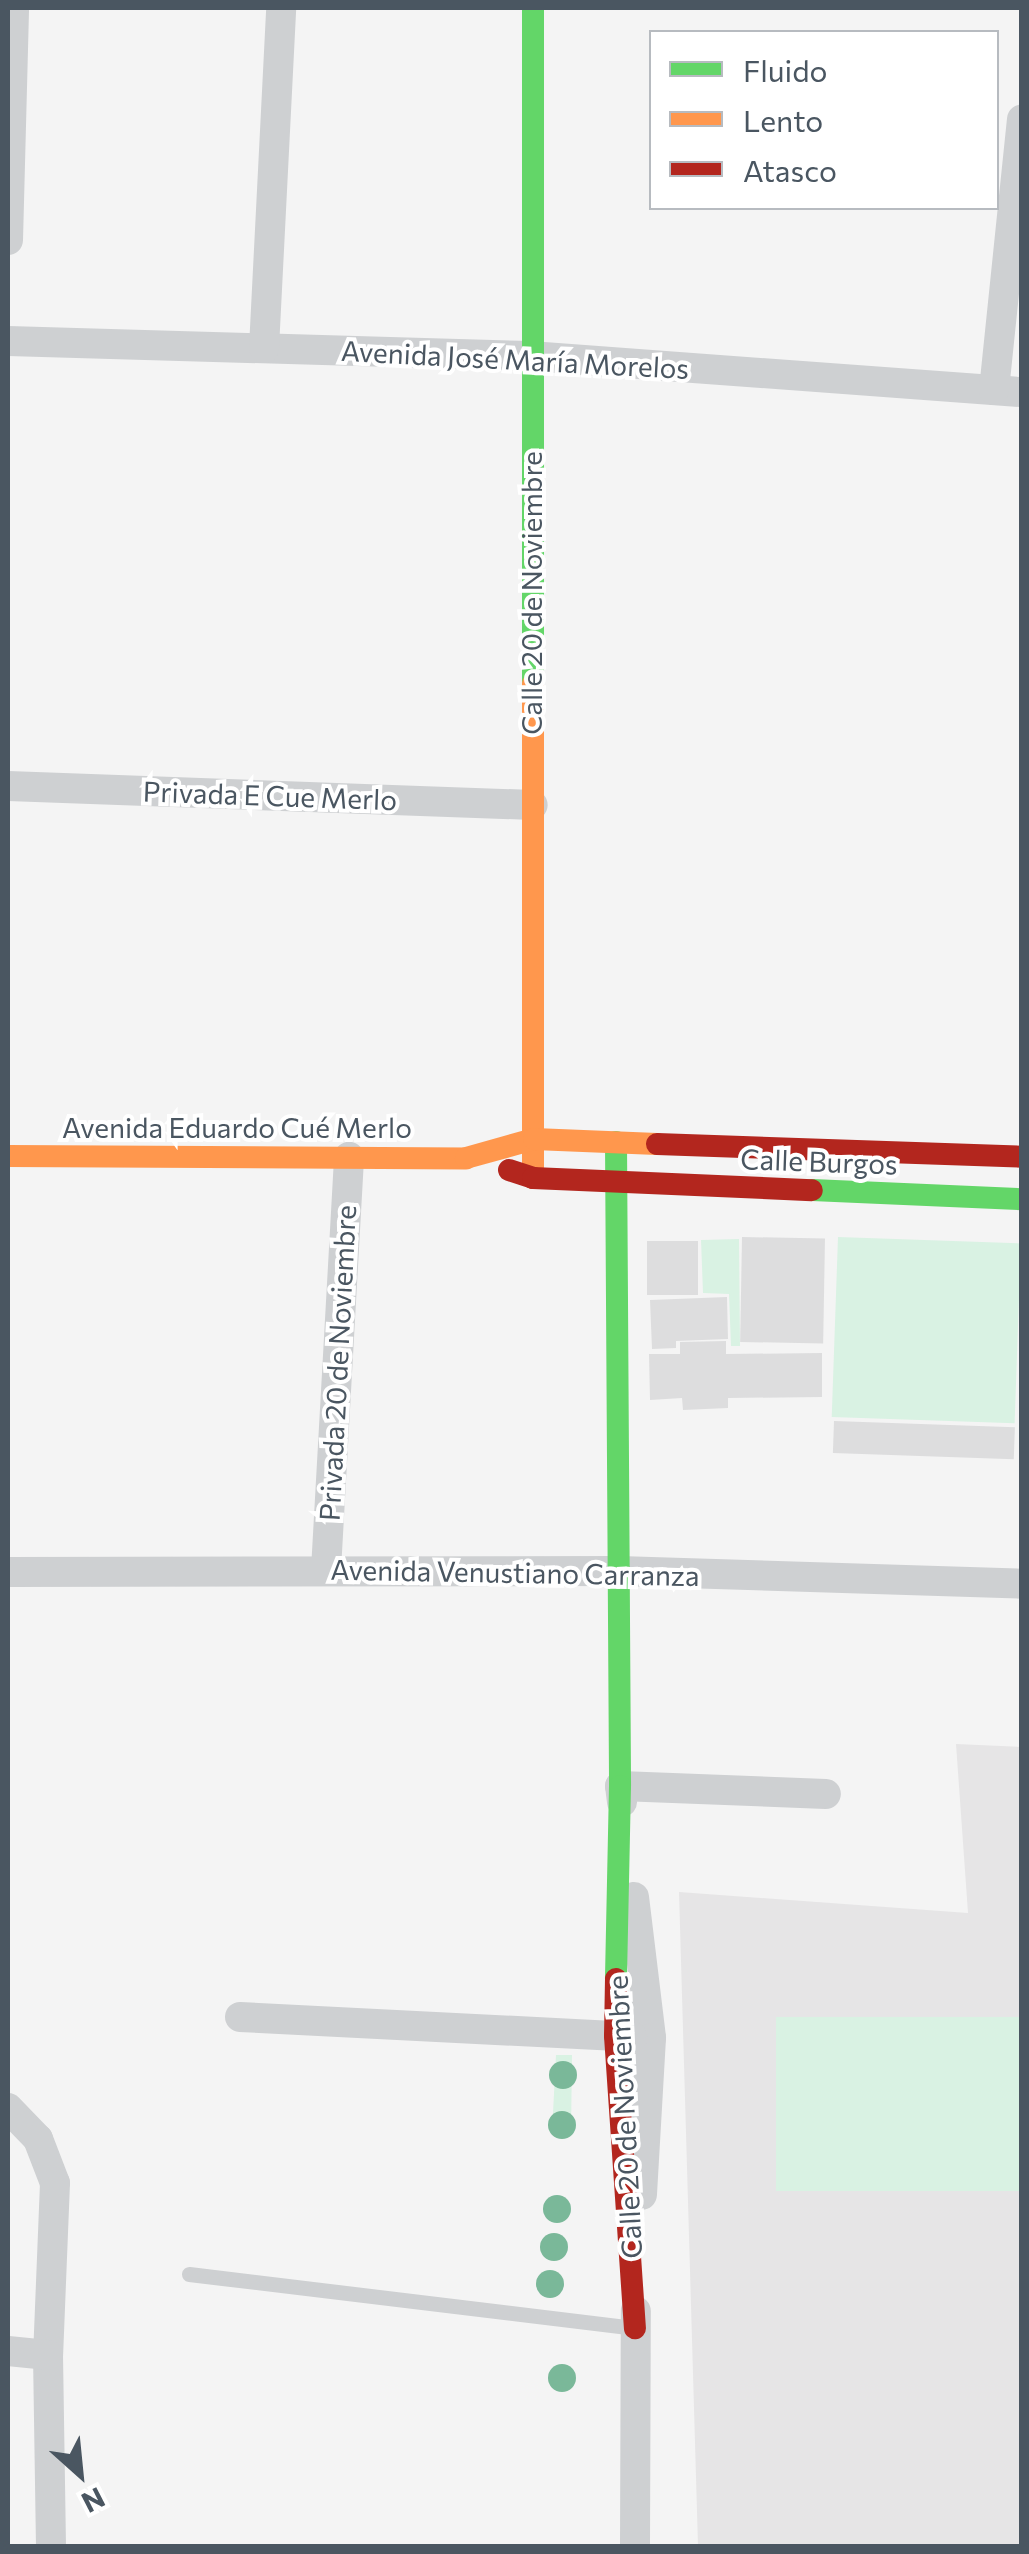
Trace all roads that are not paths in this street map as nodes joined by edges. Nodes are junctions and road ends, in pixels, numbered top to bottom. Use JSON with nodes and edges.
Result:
{"nodes":[{"id":1,"x":14,"y":8,"type":"edge"},
{"id":2,"x":281,"y":8,"type":"edge"},
{"id":3,"x":533,"y":8,"type":"edge"},
{"id":4,"x":1022,"y":120,"type":"edge"},
{"id":5,"x":8,"y":240,"type":"edge"},
{"id":6,"x":8,"y":341,"type":"edge"},
{"id":7,"x":264,"y":348,"type":"junction"},
{"id":8,"x":530,"y":356,"type":"junction"},
{"id":9,"x":1008,"y":391,"type":"edge"},
{"id":10,"x":8,"y":786,"type":"edge"},
{"id":11,"x":533,"y":805,"type":"junction"},
{"id":12,"x":534,"y":1139,"type":"junction"},
{"id":13,"x":616,"y":1142,"type":"junction"},
{"id":14,"x":8,"y":1156,"type":"edge"},
{"id":15,"x":1022,"y":1156,"type":"edge"},
{"id":16,"x":348,"y":1157,"type":"junction"},
{"id":17,"x":466,"y":1158,"type":"junction"},
{"id":18,"x":533,"y":1178,"type":"junction"},
{"id":19,"x":614,"y":1181,"type":"junction"},
{"id":20,"x":1022,"y":1199,"type":"edge"},
{"id":21,"x":326,"y":1570,"type":"junction"},
{"id":22,"x":619,"y":1571,"type":"junction"},
{"id":23,"x":8,"y":1572,"type":"edge"},
{"id":24,"x":1022,"y":1584,"type":"edge"},
{"id":25,"x":620,"y":1786,"type":"junction"},
{"id":26,"x":826,"y":1794,"type":"dead end"},
{"id":27,"x":240,"y":2017,"type":"dead end"},
{"id":28,"x":615,"y":2036,"type":"junction"},
{"id":29,"x":650,"y":2038,"type":"junction"},
{"id":30,"x":8,"y":2108,"type":"edge"},
{"id":31,"x":189,"y":2274,"type":"dead end"},
{"id":32,"x":635,"y":2328,"type":"junction"},
{"id":33,"x":8,"y":2351,"type":"edge"},
{"id":34,"x":48,"y":2355,"type":"junction"},
{"id":35,"x":52,"y":2546,"type":"edge"},
{"id":36,"x":635,"y":2546,"type":"edge"}],
"edges":[{"from":1,"to":5,"type":"street"},
{"from":2,"to":7,"type":"street"},
{"from":3,"to":8,"type":"street","name":"Calle 20 de Noviembre"},
{"from":4,"to":9,"type":"street"},
{"from":6,"to":7,"type":"street","name":"Avenida José María Morelos"},
{"from":7,"to":8,"type":"street","name":"Avenida José María Morelos"},
{"from":8,"to":9,"type":"street","name":"Avenida José María Morelos"},
{"from":8,"to":11,"type":"street","name":"Calle 20 de Noviembre"},
{"from":10,"to":11,"type":"street","name":"Privada E Cue Merlo"},
{"from":11,"to":12,"type":"street","name":"Calle 20 de Noviembre"},
{"from":12,"to":13,"type":"street","name":"Avenida Eduardo Cué Merlo"},
{"from":12,"to":17,"type":"street","name":"Avenida Eduardo Cué Merlo"},
{"from":12,"to":18,"type":"street","name":"Calle 20 de Noviembre"},
{"from":13,"to":15,"type":"street","name":"Calle Burgos"},
{"from":13,"to":19,"type":"street","name":"Calle 20 de Noviembre"},
{"from":14,"to":16,"type":"street","name":"Avenida Eduardo Cué Merlo"},
{"from":16,"to":17,"type":"street","name":"Avenida Eduardo Cué Merlo"},
{"from":16,"to":21,"type":"street","name":"Privada 20 de Noviembre"},
{"from":17,"to":18,"type":"street","name":"Avenida Eduardo Cué Merlo"},
{"from":18,"to":19,"type":"street","name":"Avenida Eduardo Cué Merlo"},
{"from":19,"to":20,"type":"street","name":"Calle Burgos"},
{"from":19,"to":22,"type":"street","name":"Calle 20 de Noviembre"},
{"from":21,"to":22,"type":"street","name":"Avenida Venustiano Carranza"},
{"from":21,"to":23,"type":"street","name":"Avenida Venustiano Carranza"},
{"from":22,"to":24,"type":"street","name":"Avenida Venustiano Carranza"},
{"from":22,"to":25,"type":"street","name":"Calle 20 de Noviembre"},
{"from":25,"to":26,"type":"street"},
{"from":25,"to":28,"type":"street","name":"Calle 20 de Noviembre"},
{"from":25,"to":29,"type":"street","name":"Calle 20 de Noviembre"},
{"from":27,"to":28,"type":"street"},
{"from":28,"to":29,"type":"street"},
{"from":28,"to":32,"type":"street","name":"Calle 20 de Noviembre"},
{"from":29,"to":32,"type":"street","name":"Calle 20 de Noviembre"},
{"from":30,"to":34,"type":"street"},
{"from":31,"to":32,"type":"lane"},
{"from":32,"to":36,"type":"street","name":"Calle 20 de Noviembre"},
{"from":33,"to":34,"type":"street"},
{"from":34,"to":35,"type":"street"}]}
